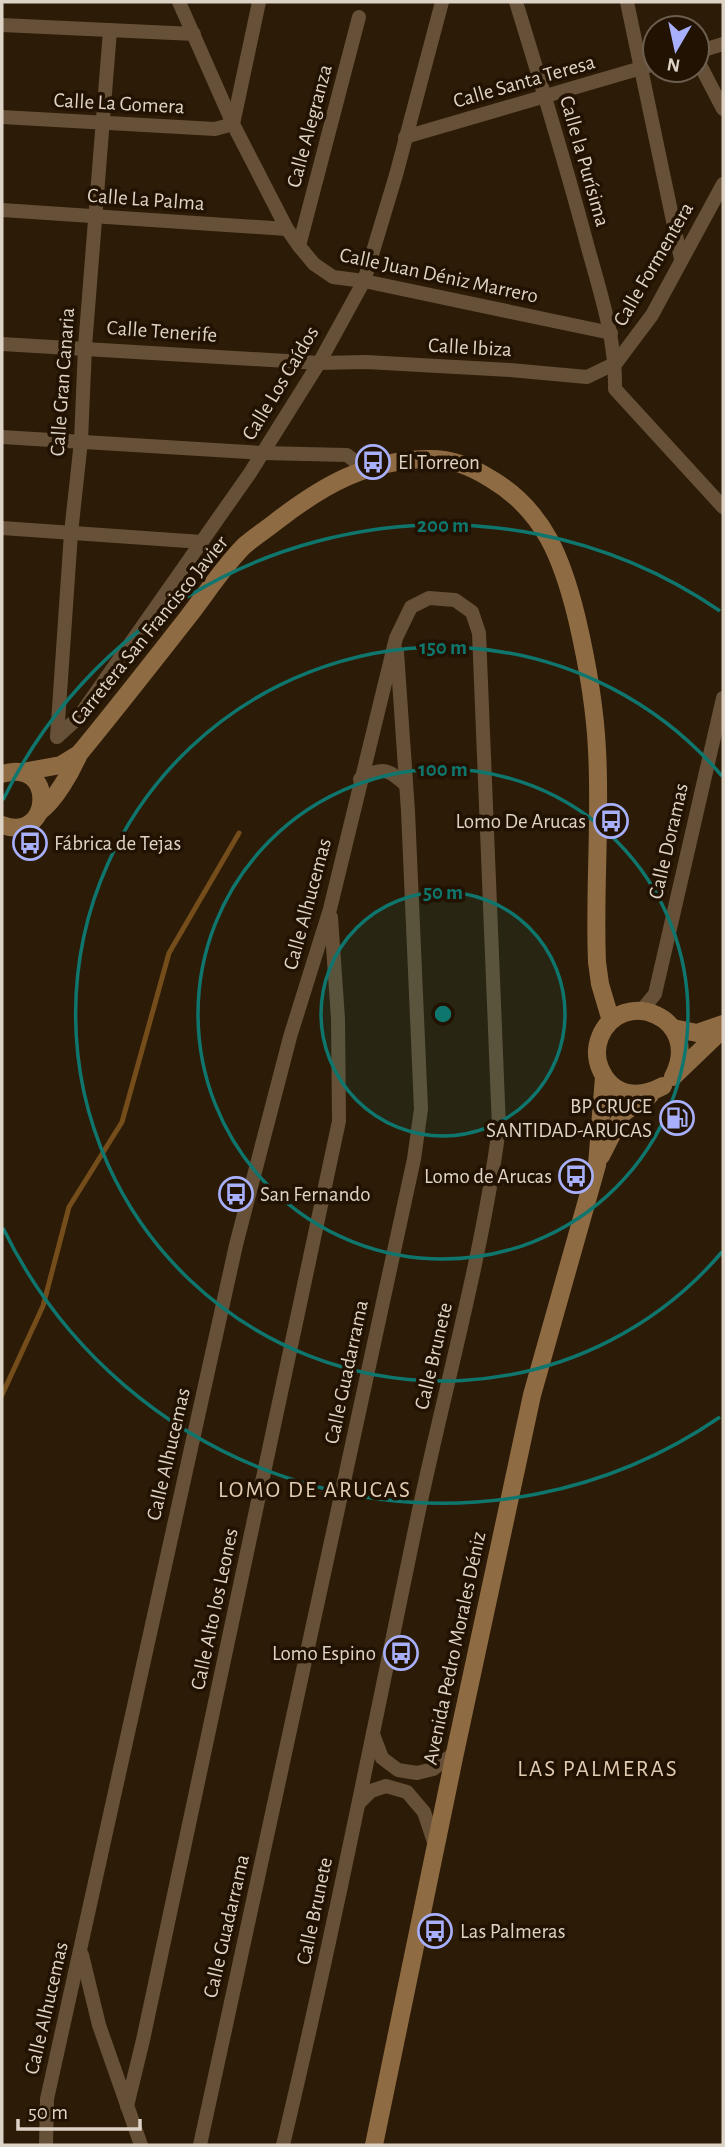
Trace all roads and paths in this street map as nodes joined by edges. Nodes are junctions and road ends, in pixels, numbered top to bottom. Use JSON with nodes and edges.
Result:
{"nodes":[{"id":1,"x":179,"y":2,"type":"edge"},
{"id":2,"x":259,"y":2,"type":"edge"},
{"id":3,"x":442,"y":2,"type":"edge"},
{"id":4,"x":516,"y":2,"type":"edge"},
{"id":5,"x":627,"y":2,"type":"edge"},
{"id":6,"x":359,"y":17,"type":"dead end"},
{"id":7,"x":2,"y":25,"type":"edge"},
{"id":8,"x":110,"y":30,"type":"junction"},
{"id":9,"x":194,"y":34,"type":"junction"},
{"id":10,"x":641,"y":43,"type":"edge"},
{"id":11,"x":641,"y":68,"type":"edge"},
{"id":12,"x":652,"y":84,"type":"edge"},
{"id":13,"x":710,"y":84,"type":"edge"},
{"id":14,"x":545,"y":97,"type":"junction"},
{"id":15,"x":723,"y":109,"type":"edge"},
{"id":16,"x":2,"y":117,"type":"edge"},
{"id":17,"x":103,"y":122,"type":"junction"},
{"id":18,"x":233,"y":124,"type":"junction"},
{"id":19,"x":405,"y":137,"type":"junction"},
{"id":20,"x":723,"y":184,"type":"edge"},
{"id":21,"x":2,"y":210,"type":"edge"},
{"id":22,"x":96,"y":216,"type":"junction"},
{"id":23,"x":287,"y":229,"type":"junction"},
{"id":24,"x":299,"y":246,"type":"junction"},
{"id":25,"x":681,"y":259,"type":"junction"},
{"id":26,"x":364,"y":281,"type":"junction"},
{"id":27,"x":611,"y":333,"type":"junction"},
{"id":28,"x":2,"y":344,"type":"edge"},
{"id":29,"x":85,"y":348,"type":"junction"},
{"id":30,"x":318,"y":362,"type":"junction"},
{"id":31,"x":616,"y":363,"type":"junction"},
{"id":32,"x":2,"y":437,"type":"edge"},
{"id":33,"x":80,"y":441,"type":"junction"},
{"id":34,"x":263,"y":453,"type":"junction"},
{"id":35,"x":366,"y":470,"type":"junction"},
{"id":36,"x":723,"y":507,"type":"edge"},
{"id":37,"x":2,"y":528,"type":"edge"},
{"id":38,"x":71,"y":533,"type":"junction"},
{"id":39,"x":202,"y":542,"type":"junction"},
{"id":40,"x":429,"y":598,"type":"joint"},
{"id":41,"x":396,"y":638,"type":"junction"},
{"id":42,"x":723,"y":698,"type":"edge"},
{"id":43,"x":57,"y":737,"type":"joint"},
{"id":44,"x":79,"y":754,"type":"junction"},
{"id":45,"x":9,"y":769,"type":"edge"},
{"id":46,"x":360,"y":779,"type":"junction"},
{"id":47,"x":406,"y":785,"type":"junction"},
{"id":48,"x":40,"y":813,"type":"junction"},
{"id":49,"x":3,"y":828,"type":"edge"},
{"id":50,"x":330,"y":909,"type":"junction"},
{"id":51,"x":600,"y":984,"type":"junction"},
{"id":52,"x":655,"y":994,"type":"junction"},
{"id":53,"x":635,"y":1011,"type":"junction"},
{"id":54,"x":611,"y":1021,"type":"junction"},
{"id":55,"x":668,"y":1023,"type":"junction"},
{"id":56,"x":723,"y":1027,"type":"edge"},
{"id":57,"x":604,"y":1077,"type":"junction"},
{"id":58,"x":668,"y":1082,"type":"junction"},
{"id":59,"x":597,"y":1165,"type":"junction"},
{"id":60,"x":373,"y":1733,"type":"junction"},
{"id":61,"x":455,"y":1753,"type":"junction"},
{"id":62,"x":358,"y":1804,"type":"junction"},
{"id":63,"x":436,"y":1848,"type":"junction"},
{"id":64,"x":81,"y":1950,"type":"junction"},
{"id":65,"x":127,"y":2106,"type":"junction"},
{"id":66,"x":46,"y":2145,"type":"edge"},
{"id":67,"x":141,"y":2145,"type":"edge"},
{"id":68,"x":200,"y":2145,"type":"edge"},
{"id":69,"x":284,"y":2145,"type":"edge"},
{"id":70,"x":374,"y":2145,"type":"edge"}],
"edges":[{"from":1,"to":9,"type":"street","name":"Calle Juan Déniz Marrero"},
{"from":2,"to":18,"type":"street"},
{"from":3,"to":19,"type":"street","name":"Calle Los Caídos"},
{"from":4,"to":14,"type":"street","name":"Calle la Purísima"},
{"from":5,"to":10,"type":"street"},
{"from":6,"to":24,"type":"street","name":"Calle Alegranza"},
{"from":7,"to":8,"type":"street"},
{"from":8,"to":9,"type":"street"},
{"from":8,"to":17,"type":"street","name":"Calle Gran Canaria"},
{"from":9,"to":18,"type":"street","name":"Calle Juan Déniz Marrero"},
{"from":11,"to":14,"type":"street","name":"Calle Santa Teresa"},
{"from":12,"to":25,"type":"street"},
{"from":13,"to":15,"type":"street"},
{"from":14,"to":19,"type":"street","name":"Calle Santa Teresa"},
{"from":14,"to":27,"type":"street","name":"Calle la Purísima"},
{"from":16,"to":17,"type":"street","name":"Calle La Gomera"},
{"from":17,"to":18,"type":"street","name":"Calle La Gomera"},
{"from":17,"to":22,"type":"street","name":"Calle Gran Canaria"},
{"from":18,"to":23,"type":"street","name":"Calle Juan Déniz Marrero"},
{"from":19,"to":26,"type":"street","name":"Calle Los Caídos"},
{"from":20,"to":25,"type":"street","name":"Calle Formentera"},
{"from":21,"to":22,"type":"street","name":"Calle La Palma"},
{"from":22,"to":23,"type":"street","name":"Calle La Palma"},
{"from":22,"to":29,"type":"street","name":"Calle Gran Canaria"},
{"from":23,"to":24,"type":"street","name":"Calle Juan Déniz Marrero"},
{"from":24,"to":26,"type":"street","name":"Calle Juan Déniz Marrero"},
{"from":25,"to":31,"type":"street","name":"Calle Formentera"},
{"from":26,"to":27,"type":"street","name":"Calle Juan Déniz Marrero"},
{"from":26,"to":30,"type":"street","name":"Calle Los Caídos"},
{"from":27,"to":31,"type":"street"},
{"from":28,"to":29,"type":"street","name":"Calle Tenerife"},
{"from":29,"to":30,"type":"street","name":"Calle Tenerife"},
{"from":29,"to":33,"type":"street","name":"Calle Gran Canaria"},
{"from":30,"to":31,"type":"street","name":"Calle Ibiza"},
{"from":30,"to":34,"type":"street","name":"Calle Los Caídos"},
{"from":31,"to":36,"type":"street"},
{"from":32,"to":33,"type":"street"},
{"from":33,"to":34,"type":"street"},
{"from":33,"to":38,"type":"street","name":"Calle Gran Canaria"},
{"from":34,"to":35,"type":"street"},
{"from":34,"to":39,"type":"street","name":"Calle Los Caídos"},
{"from":35,"to":44,"type":"main road","name":"Carretera San Francisco Javier"},
{"from":35,"to":51,"type":"main road","name":"Carretera San Francisco Javier"},
{"from":37,"to":38,"type":"street"},
{"from":38,"to":39,"type":"street"},
{"from":38,"to":43,"type":"street","name":"Calle Gran Canaria"},
{"from":39,"to":43,"type":"street","name":"Calle Los Caídos"},
{"from":40,"to":41,"type":"street","name":"Calle Alhucemas"},
{"from":40,"to":60,"type":"street","name":"Calle Brunete"},
{"from":41,"to":46,"type":"street","name":"Calle Alhucemas"},
{"from":41,"to":47,"type":"street","name":"Calle Guadarrama"},
{"from":42,"to":52,"type":"street","name":"Calle Doramas"},
{"from":44,"to":45,"type":"main road","name":"Carretera San Francisco Javier"},
{"from":44,"to":48,"type":"main road","name":"Carretera San Francisco Javier"},
{"from":45,"to":48,"type":"main road"},
{"from":46,"to":47,"type":"street"},
{"from":46,"to":50,"type":"street","name":"Calle Alhucemas"},
{"from":47,"to":68,"type":"street","name":"Calle Guadarrama"},
{"from":48,"to":49,"type":"main road"},
{"from":50,"to":64,"type":"street","name":"Calle Alhucemas"},
{"from":50,"to":65,"type":"street","name":"Calle Alto los Leones"},
{"from":51,"to":53,"type":"main road"},
{"from":51,"to":54,"type":"main road","name":"Carretera San Francisco Javier"},
{"from":52,"to":53,"type":"street"},
{"from":52,"to":55,"type":"street"},
{"from":53,"to":54,"type":"main road"},
{"from":53,"to":55,"type":"main road"},
{"from":54,"to":57,"type":"main road"},
{"from":55,"to":56,"type":"main road"},
{"from":55,"to":58,"type":"main road"},
{"from":56,"to":58,"type":"main road"},
{"from":57,"to":58,"type":"main road"},
{"from":57,"to":59,"type":"main road"},
{"from":58,"to":59,"type":"main road"},
{"from":59,"to":61,"type":"main road","name":"Avenida Pedro Morales Déniz"},
{"from":60,"to":61,"type":"street"},
{"from":60,"to":62,"type":"street","name":"Calle Brunete"},
{"from":61,"to":63,"type":"main road","name":"Avenida Pedro Morales Déniz"},
{"from":62,"to":63,"type":"street"},
{"from":62,"to":69,"type":"street","name":"Calle Brunete"},
{"from":63,"to":70,"type":"main road","name":"Avenida Pedro Morales Déniz"},
{"from":64,"to":65,"type":"street"},
{"from":64,"to":66,"type":"street","name":"Calle Alhucemas"},
{"from":65,"to":67,"type":"street"}]}
